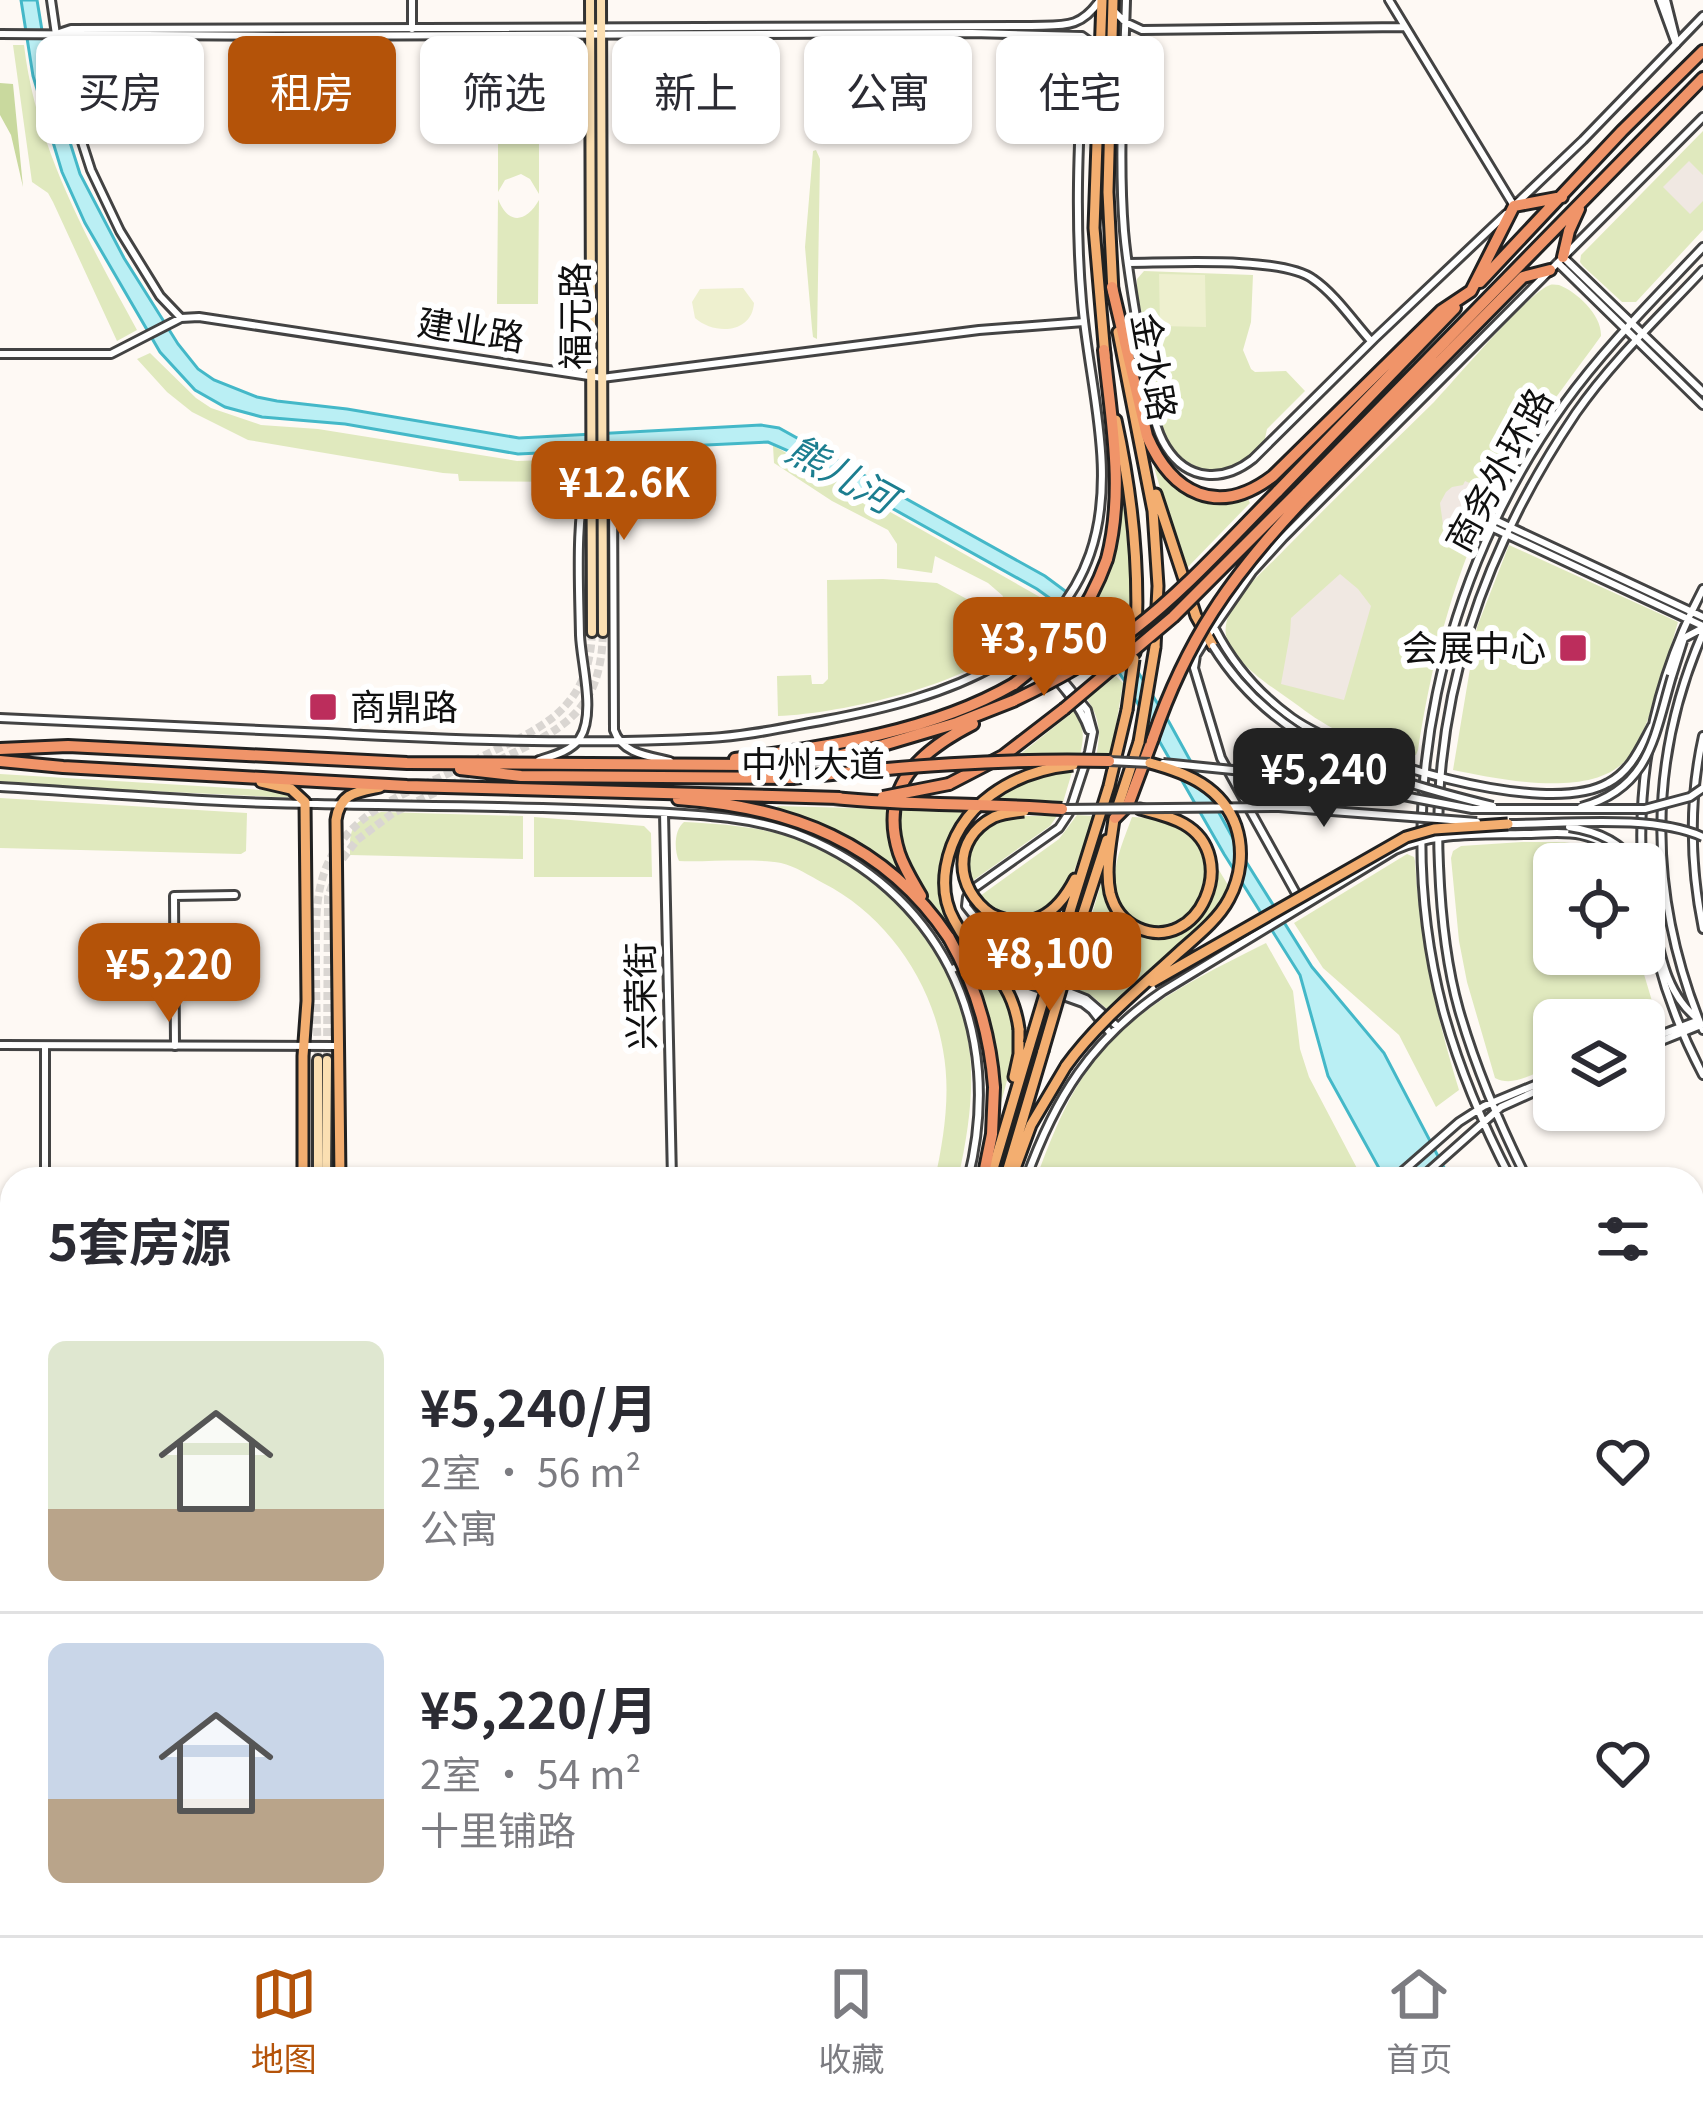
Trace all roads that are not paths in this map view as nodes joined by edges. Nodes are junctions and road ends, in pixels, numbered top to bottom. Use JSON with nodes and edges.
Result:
{"nodes":[{"id":1,"x":51,"y":0,"type":"edge"},
{"id":2,"x":412,"y":0,"type":"edge"},
{"id":3,"x":590,"y":0,"type":"edge"},
{"id":4,"x":602,"y":0,"type":"edge"},
{"id":5,"x":1101,"y":0,"type":"edge"},
{"id":6,"x":1126,"y":0,"type":"edge"},
{"id":7,"x":1389,"y":0,"type":"edge"},
{"id":8,"x":1663,"y":0,"type":"edge"},
{"id":9,"x":1113,"y":5,"type":"edge"},
{"id":10,"x":1703,"y":16,"type":"edge"},
{"id":11,"x":1125,"y":22,"type":"junction"},
{"id":12,"x":1405,"y":27,"type":"junction"},
{"id":13,"x":412,"y":29,"type":"junction"},
{"id":14,"x":1142,"y":29,"type":"junction"},
{"id":15,"x":590,"y":31,"type":"junction"},
{"id":16,"x":602,"y":31,"type":"junction"},
{"id":17,"x":0,"y":34,"type":"edge"},
{"id":18,"x":52,"y":34,"type":"junction"},
{"id":19,"x":1078,"y":36,"type":"edge"},
{"id":20,"x":1104,"y":36,"type":"edge"},
{"id":21,"x":1109,"y":36,"type":"edge"},
{"id":22,"x":1125,"y":36,"type":"edge"},
{"id":23,"x":1136,"y":36,"type":"edge"},
{"id":24,"x":1676,"y":44,"type":"junction"},
{"id":25,"x":1703,"y":51,"type":"edge"},
{"id":26,"x":1703,"y":79,"type":"edge"},
{"id":27,"x":1703,"y":117,"type":"edge"},
{"id":28,"x":1079,"y":144,"type":"edge"},
{"id":29,"x":1100,"y":144,"type":"edge"},
{"id":30,"x":1107,"y":144,"type":"edge"},
{"id":31,"x":1124,"y":144,"type":"edge"},
{"id":32,"x":1562,"y":197,"type":"junction"},
{"id":33,"x":1582,"y":203,"type":"junction"},
{"id":34,"x":1514,"y":206,"type":"junction"},
{"id":35,"x":1703,"y":247,"type":"edge"},
{"id":36,"x":1128,"y":263,"type":"junction"},
{"id":37,"x":1557,"y":263,"type":"junction"},
{"id":38,"x":1703,"y":270,"type":"edge"},
{"id":39,"x":1112,"y":287,"type":"junction"},
{"id":40,"x":1471,"y":291,"type":"junction"},
{"id":41,"x":181,"y":318,"type":"junction"},
{"id":42,"x":1084,"y":322,"type":"junction"},
{"id":43,"x":1628,"y":327,"type":"junction"},
{"id":44,"x":1640,"y":338,"type":"junction"},
{"id":45,"x":1371,"y":341,"type":"junction"},
{"id":46,"x":1104,"y":350,"type":"junction"},
{"id":47,"x":0,"y":354,"type":"edge"},
{"id":48,"x":597,"y":377,"type":"junction"},
{"id":49,"x":1703,"y":392,"type":"edge"},
{"id":50,"x":1703,"y":405,"type":"edge"},
{"id":51,"x":597,"y":431,"type":"junction"},
{"id":52,"x":1141,"y":446,"type":"junction"},
{"id":53,"x":591,"y":455,"type":"junction"},
{"id":54,"x":602,"y":456,"type":"junction"},
{"id":55,"x":1299,"y":498,"type":"junction"},
{"id":56,"x":1493,"y":524,"type":"junction"},
{"id":57,"x":1508,"y":530,"type":"junction"},
{"id":58,"x":1703,"y":589,"type":"edge"},
{"id":59,"x":1690,"y":615,"type":"junction"},
{"id":60,"x":1703,"y":626,"type":"edge"},
{"id":61,"x":1212,"y":636,"type":"junction"},
{"id":62,"x":1027,"y":643,"type":"junction"},
{"id":63,"x":1013,"y":701,"type":"junction"},
{"id":64,"x":0,"y":718,"type":"edge"},
{"id":65,"x":1652,"y":726,"type":"junction"},
{"id":66,"x":1703,"y":736,"type":"edge"},
{"id":67,"x":617,"y":739,"type":"junction"},
{"id":68,"x":580,"y":740,"type":"junction"},
{"id":69,"x":0,"y":745,"type":"edge"},
{"id":70,"x":1701,"y":759,"type":"edge"},
{"id":71,"x":1108,"y":761,"type":"junction"},
{"id":72,"x":407,"y":763,"type":"junction"},
{"id":73,"x":529,"y":763,"type":"junction"},
{"id":74,"x":1150,"y":763,"type":"junction"},
{"id":75,"x":0,"y":764,"type":"edge"},
{"id":76,"x":692,"y":765,"type":"junction"},
{"id":77,"x":1425,"y":771,"type":"junction"},
{"id":78,"x":227,"y":775,"type":"junction"},
{"id":79,"x":1440,"y":776,"type":"junction"},
{"id":80,"x":390,"y":785,"type":"junction"},
{"id":81,"x":0,"y":787,"type":"edge"},
{"id":82,"x":1703,"y":788,"type":"edge"},
{"id":83,"x":550,"y":789,"type":"junction"},
{"id":84,"x":834,"y":798,"type":"junction"},
{"id":85,"x":305,"y":804,"type":"junction"},
{"id":86,"x":340,"y":804,"type":"junction"},
{"id":87,"x":1062,"y":809,"type":"junction"},
{"id":88,"x":1140,"y":809,"type":"junction"},
{"id":89,"x":1508,"y":809,"type":"junction"},
{"id":90,"x":1572,"y":809,"type":"junction"},
{"id":91,"x":664,"y":813,"type":"junction"},
{"id":92,"x":1114,"y":818,"type":"junction"},
{"id":93,"x":1508,"y":824,"type":"junction"},
{"id":94,"x":1542,"y":824,"type":"junction"},
{"id":95,"x":1438,"y":836,"type":"junction"},
{"id":96,"x":1703,"y":837,"type":"edge"},
{"id":97,"x":1423,"y":839,"type":"junction"},
{"id":98,"x":1091,"y":841,"type":"junction"},
{"id":99,"x":1601,"y":843,"type":"edge"},
{"id":100,"x":1614,"y":843,"type":"edge"},
{"id":101,"x":1637,"y":843,"type":"edge"},
{"id":102,"x":235,"y":895,"type":"dead end"},
{"id":103,"x":925,"y":904,"type":"junction"},
{"id":104,"x":1303,"y":906,"type":"junction"},
{"id":105,"x":1703,"y":928,"type":"edge"},
{"id":106,"x":996,"y":946,"type":"junction"},
{"id":107,"x":1665,"y":966,"type":"edge"},
{"id":108,"x":951,"y":970,"type":"junction"},
{"id":109,"x":1663,"y":975,"type":"edge"},
{"id":110,"x":1137,"y":991,"type":"junction"},
{"id":111,"x":1701,"y":1025,"type":"edge"},
{"id":112,"x":1114,"y":1029,"type":"junction"},
{"id":113,"x":1681,"y":1030,"type":"junction"},
{"id":114,"x":1665,"y":1036,"type":"edge"},
{"id":115,"x":0,"y":1045,"type":"edge"},
{"id":116,"x":45,"y":1046,"type":"junction"},
{"id":117,"x":175,"y":1046,"type":"junction"},
{"id":118,"x":304,"y":1046,"type":"junction"},
{"id":119,"x":338,"y":1046,"type":"junction"},
{"id":120,"x":322,"y":1060,"type":"tunnel mouth"},
{"id":121,"x":1703,"y":1075,"type":"edge"},
{"id":122,"x":1533,"y":1089,"type":"edge"},
{"id":123,"x":1493,"y":1107,"type":"junction"},
{"id":124,"x":1478,"y":1110,"type":"junction"},
{"id":125,"x":1483,"y":1122,"type":"junction"},
{"id":126,"x":1004,"y":1130,"type":"junction"},
{"id":127,"x":45,"y":1167,"type":"edge"},
{"id":128,"x":303,"y":1167,"type":"edge"},
{"id":129,"x":322,"y":1167,"type":"edge"},
{"id":130,"x":340,"y":1167,"type":"edge"},
{"id":131,"x":672,"y":1167,"type":"edge"},
{"id":132,"x":970,"y":1167,"type":"edge"},
{"id":133,"x":988,"y":1167,"type":"edge"},
{"id":134,"x":990,"y":1167,"type":"edge"},
{"id":135,"x":1011,"y":1167,"type":"edge"},
{"id":136,"x":1013,"y":1167,"type":"edge"},
{"id":137,"x":1031,"y":1167,"type":"edge"},
{"id":138,"x":1408,"y":1167,"type":"edge"},
{"id":139,"x":1434,"y":1167,"type":"edge"},
{"id":140,"x":1504,"y":1167,"type":"edge"},
{"id":141,"x":1521,"y":1167,"type":"edge"}],
"edges":[{"from":1,"to":18,"type":"street"},
{"from":2,"to":13,"type":"street"},
{"from":3,"to":15,"type":"main road","name":"福元路"},
{"from":4,"to":16,"type":"main road","name":"福元路"},
{"from":5,"to":16,"type":"street"},
{"from":5,"to":20,"type":"main road","name":"金水路"},
{"from":6,"to":11,"type":"street"},
{"from":7,"to":12,"type":"street"},
{"from":8,"to":24,"type":"street"},
{"from":9,"to":11,"type":"street"},
{"from":9,"to":21,"type":"main road","name":"金水路"},
{"from":10,"to":24,"type":"street"},
{"from":11,"to":14,"type":"street"},
{"from":11,"to":22,"type":"street"},
{"from":12,"to":14,"type":"street"},
{"from":12,"to":34,"type":"street"},
{"from":13,"to":15,"type":"street"},
{"from":13,"to":18,"type":"street"},
{"from":14,"to":23,"type":"street"},
{"from":15,"to":16,"type":"street"},
{"from":15,"to":18,"type":"street"},
{"from":15,"to":48,"type":"main road","name":"福元路"},
{"from":16,"to":19,"type":"street"},
{"from":16,"to":48,"type":"main road","name":"福元路"},
{"from":17,"to":18,"type":"street"},
{"from":18,"to":41,"type":"street"},
{"from":24,"to":34,"type":"street"},
{"from":25,"to":32,"type":"highway","name":"中州大道"},
{"from":26,"to":33,"type":"highway","name":"中州大道"},
{"from":27,"to":37,"type":"street"},
{"from":28,"to":42,"type":"street"},
{"from":29,"to":46,"type":"main road","name":"金水路"},
{"from":30,"to":39,"type":"main road","name":"金水路"},
{"from":31,"to":36,"type":"street"},
{"from":32,"to":34,"type":"highway"},
{"from":32,"to":40,"type":"highway","name":"中州大道"},
{"from":33,"to":37,"type":"highway"},
{"from":33,"to":55,"type":"highway","name":"中州大道"},
{"from":34,"to":40,"type":"highway"},
{"from":34,"to":45,"type":"street"},
{"from":35,"to":43,"type":"street","name":"商务外环路"},
{"from":36,"to":45,"type":"street"},
{"from":36,"to":45,"type":"street"},
{"from":37,"to":43,"type":"street"},
{"from":37,"to":55,"type":"highway"},
{"from":37,"to":61,"type":"street"},
{"from":38,"to":44,"type":"street","name":"商务外环路"},
{"from":39,"to":40,"type":"highway"},
{"from":39,"to":52,"type":"main road","name":"金水路"},
{"from":40,"to":63,"type":"highway","name":"中州大道","bridge":true},
{"from":41,"to":47,"type":"street"},
{"from":41,"to":48,"type":"street","name":"建业路"},
{"from":42,"to":48,"type":"street","name":"建业路"},
{"from":42,"to":62,"type":"street"},
{"from":43,"to":44,"type":"street"},
{"from":43,"to":56,"type":"street","name":"商务外环路"},
{"from":44,"to":49,"type":"street"},
{"from":44,"to":50,"type":"street"},
{"from":44,"to":57,"type":"street","name":"商务外环路"},
{"from":46,"to":76,"type":"highway","bridge":true},
{"from":46,"to":98,"type":"main road","name":"金水路","bridge":true},
{"from":48,"to":51,"type":"main road","name":"福元路"},
{"from":51,"to":53,"type":"main road","name":"福元路"},
{"from":51,"to":54,"type":"main road","name":"福元路"},
{"from":52,"to":61,"type":"main road"},
{"from":52,"to":92,"type":"main road","name":"金水路","bridge":true},
{"from":53,"to":54,"type":"main road","name":"福元路"},
{"from":53,"to":68,"type":"street"},
{"from":54,"to":67,"type":"street"},
{"from":55,"to":84,"type":"highway","name":"中州大道","bridge":true},
{"from":55,"to":92,"type":"highway","bridge":true},
{"from":56,"to":57,"type":"street"},
{"from":56,"to":77,"type":"street","name":"商务外环路"},
{"from":57,"to":59,"type":"street"},
{"from":57,"to":79,"type":"street","name":"商务外环路"},
{"from":58,"to":59,"type":"street"},
{"from":59,"to":60,"type":"street"},
{"from":59,"to":65,"type":"street"},
{"from":60,"to":90,"type":"street","bridge":true},
{"from":60,"to":111,"type":"street"},
{"from":61,"to":77,"type":"street"},
{"from":61,"to":89,"type":"street","bridge":true},
{"from":61,"to":104,"type":"street"},
{"from":62,"to":67,"type":"street"},
{"from":62,"to":106,"type":"street"},
{"from":63,"to":76,"type":"highway","name":"中州大道"},
{"from":63,"to":103,"type":"highway"},
{"from":64,"to":68,"type":"street"},
{"from":65,"to":79,"type":"street"},
{"from":65,"to":101,"type":"street"},
{"from":66,"to":70,"type":"street"},
{"from":67,"to":68,"type":"street"},
{"from":67,"to":76,"type":"street"},
{"from":68,"to":73,"type":"street"},
{"from":69,"to":72,"type":"highway","name":"中州大道"},
{"from":70,"to":105,"type":"street"},
{"from":71,"to":72,"type":"highway","bridge":true},
{"from":71,"to":74,"type":"street","bridge":true},
{"from":71,"to":126,"type":"main road","bridge":true},
{"from":72,"to":73,"type":"highway","name":"中州大道"},
{"from":73,"to":76,"type":"highway","name":"中州大道"},
{"from":74,"to":89,"type":"street","bridge":true},
{"from":74,"to":110,"type":"main road","bridge":true},
{"from":75,"to":78,"type":"highway","name":"中州大道"},
{"from":77,"to":79,"type":"street"},
{"from":77,"to":97,"type":"street","name":"商务外环路"},
{"from":78,"to":80,"type":"highway","name":"中州大道"},
{"from":78,"to":85,"type":"main road"},
{"from":79,"to":95,"type":"street","name":"商务外环路"},
{"from":80,"to":83,"type":"highway","name":"中州大道"},
{"from":80,"to":86,"type":"main road"},
{"from":81,"to":85,"type":"street"},
{"from":82,"to":90,"type":"street","bridge":true},
{"from":83,"to":84,"type":"highway","name":"中州大道","bridge":true},
{"from":83,"to":103,"type":"highway"},
{"from":84,"to":87,"type":"highway","bridge":true},
{"from":85,"to":86,"type":"street"},
{"from":85,"to":118,"type":"main road"},
{"from":86,"to":91,"type":"street"},
{"from":86,"to":119,"type":"main road"},
{"from":87,"to":88,"type":"street","bridge":true},
{"from":87,"to":98,"type":"main road","bridge":true},
{"from":88,"to":92,"type":"main road"},
{"from":88,"to":93,"type":"street","bridge":true},
{"from":89,"to":90,"type":"street","bridge":true},
{"from":91,"to":108,"type":"street"},
{"from":91,"to":131,"type":"street","name":"兴荣街"},
{"from":92,"to":135,"type":"main road","bridge":true},
{"from":93,"to":94,"type":"street","bridge":true},
{"from":93,"to":110,"type":"main road","bridge":true},
{"from":94,"to":96,"type":"street","bridge":true},
{"from":94,"to":100,"type":"street","bridge":true},
{"from":95,"to":97,"type":"street"},
{"from":95,"to":99,"type":"street"},
{"from":95,"to":123,"type":"street","name":"商务外环路"},
{"from":97,"to":104,"type":"street"},
{"from":97,"to":124,"type":"street","name":"商务外环路"},
{"from":98,"to":126,"type":"main road","bridge":true},
{"from":102,"to":117,"type":"street"},
{"from":103,"to":133,"type":"highway","bridge":true},
{"from":104,"to":112,"type":"street"},
{"from":106,"to":108,"type":"street"},
{"from":106,"to":112,"type":"street"},
{"from":107,"to":111,"type":"street"},
{"from":108,"to":132,"type":"street"},
{"from":109,"to":113,"type":"street"},
{"from":110,"to":136,"type":"main road","bridge":true},
{"from":111,"to":113,"type":"street"},
{"from":112,"to":137,"type":"street"},
{"from":113,"to":114,"type":"street"},
{"from":113,"to":121,"type":"street"},
{"from":115,"to":116,"type":"street"},
{"from":116,"to":117,"type":"street"},
{"from":116,"to":127,"type":"street"},
{"from":117,"to":118,"type":"street"},
{"from":118,"to":119,"type":"street"},
{"from":118,"to":128,"type":"main road"},
{"from":119,"to":130,"type":"main road"},
{"from":120,"to":129,"type":"main road"},
{"from":122,"to":123,"type":"street"},
{"from":123,"to":124,"type":"street"},
{"from":123,"to":125,"type":"street"},
{"from":123,"to":141,"type":"street","name":"商务外环路"},
{"from":124,"to":125,"type":"street","name":"商务外环路"},
{"from":124,"to":138,"type":"street"},
{"from":125,"to":139,"type":"street"},
{"from":125,"to":140,"type":"street","name":"商务外环路"},
{"from":126,"to":134,"type":"main road"}]}
